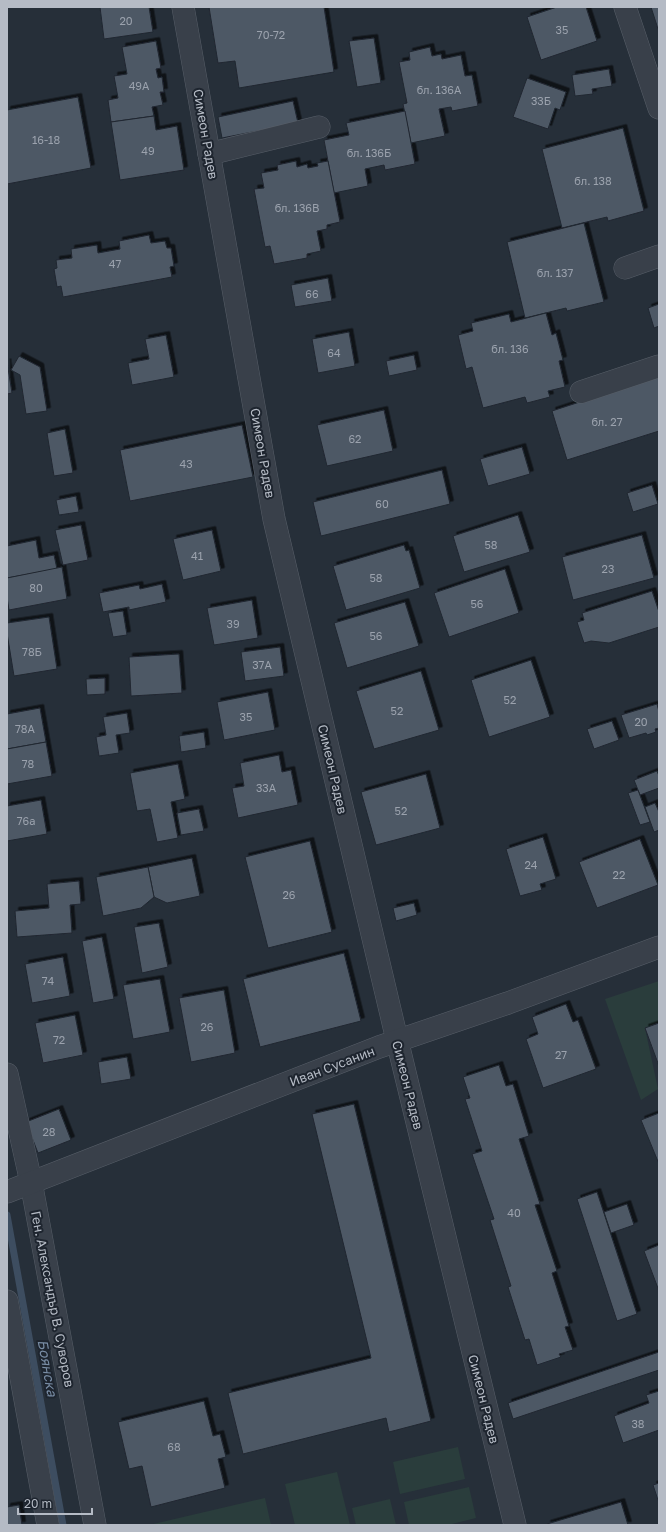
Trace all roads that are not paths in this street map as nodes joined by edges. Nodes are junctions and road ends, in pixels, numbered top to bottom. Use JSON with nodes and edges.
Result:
{"nodes":[{"id":1,"x":183,"y":7,"type":"edge"},
{"id":2,"x":625,"y":7,"type":"edge"},
{"id":3,"x":659,"y":108,"type":"edge"},
{"id":4,"x":319,"y":127,"type":"dead end"},
{"id":5,"x":209,"y":154,"type":"junction"},
{"id":6,"x":659,"y":256,"type":"edge"},
{"id":7,"x":625,"y":268,"type":"dead end"},
{"id":8,"x":659,"y":366,"type":"edge"},
{"id":9,"x":581,"y":392,"type":"dead end"},
{"id":10,"x":659,"y":947,"type":"edge"},
{"id":11,"x":397,"y":1041,"type":"junction"},
{"id":12,"x":7,"y":1074,"type":"edge"},
{"id":13,"x":31,"y":1182,"type":"junction"},
{"id":14,"x":7,"y":1192,"type":"edge"},
{"id":15,"x":7,"y":1302,"type":"edge"},
{"id":16,"x":48,"y":1525,"type":"edge"},
{"id":17,"x":95,"y":1525,"type":"edge"},
{"id":18,"x":515,"y":1525,"type":"edge"}],
"edges":[{"from":1,"to":5,"type":"street","name":"Симеон Радев"},
{"from":2,"to":3,"type":"street"},
{"from":4,"to":5,"type":"street"},
{"from":5,"to":11,"type":"street","name":"Симеон Радев"},
{"from":6,"to":7,"type":"street"},
{"from":8,"to":9,"type":"street"},
{"from":10,"to":11,"type":"street","name":"Иван Сусанин"},
{"from":11,"to":13,"type":"street","name":"Иван Сусанин"},
{"from":11,"to":18,"type":"street","name":"Симеон Радев"},
{"from":12,"to":13,"type":"street","name":"Ген. Александър В. Суворов"},
{"from":13,"to":14,"type":"street","name":"Иван Сусанин"},
{"from":13,"to":17,"type":"street","name":"Ген. Александър В. Суворов"},
{"from":15,"to":16,"type":"street"}]}
